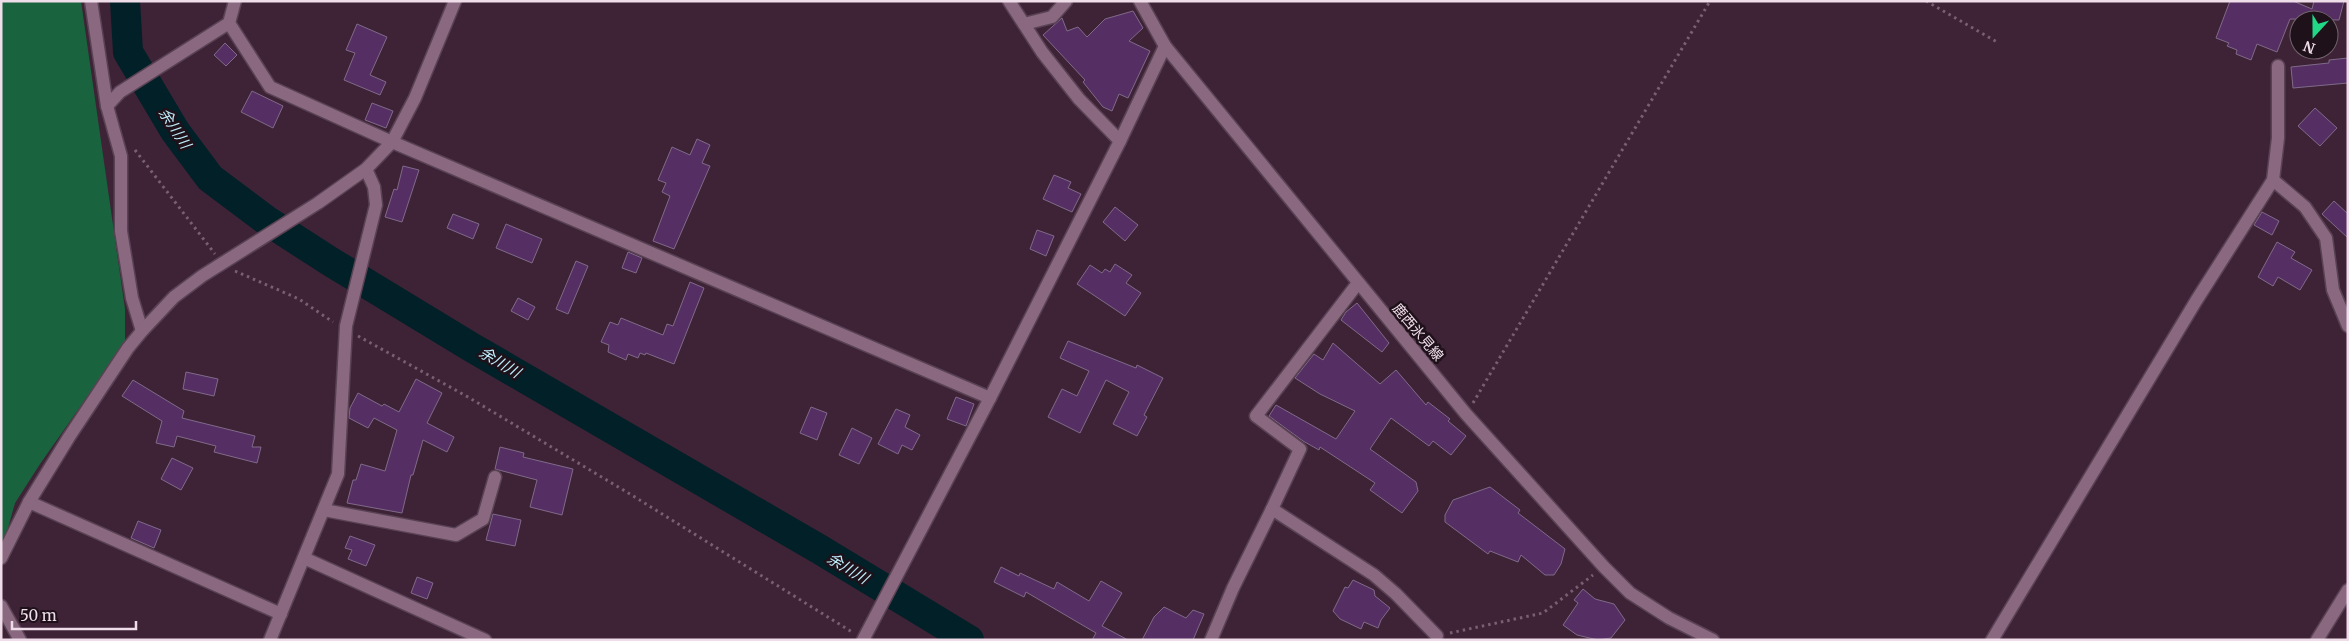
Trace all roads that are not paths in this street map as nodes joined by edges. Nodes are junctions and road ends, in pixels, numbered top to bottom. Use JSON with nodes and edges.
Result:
{"nodes":[{"id":1,"x":91,"y":1,"type":"edge"},
{"id":2,"x":235,"y":1,"type":"edge"},
{"id":3,"x":455,"y":1,"type":"edge"},
{"id":4,"x":1010,"y":1,"type":"edge"},
{"id":5,"x":1066,"y":1,"type":"edge"},
{"id":6,"x":1140,"y":1,"type":"edge"},
{"id":7,"x":229,"y":24,"type":"junction"},
{"id":8,"x":1024,"y":24,"type":"junction"},
{"id":9,"x":1166,"y":46,"type":"junction"},
{"id":10,"x":2278,"y":66,"type":"dead end"},
{"id":11,"x":107,"y":106,"type":"junction"},
{"id":12,"x":1120,"y":141,"type":"junction"},
{"id":13,"x":392,"y":142,"type":"junction"},
{"id":14,"x":366,"y":170,"type":"junction"},
{"id":15,"x":2273,"y":180,"type":"junction"},
{"id":16,"x":1358,"y":283,"type":"junction"},
{"id":17,"x":2348,"y":326,"type":"edge"},
{"id":18,"x":142,"y":331,"type":"junction"},
{"id":19,"x":990,"y":398,"type":"junction"},
{"id":20,"x":495,"y":477,"type":"dead end"},
{"id":21,"x":29,"y":502,"type":"junction"},
{"id":22,"x":1272,"y":509,"type":"junction"},
{"id":23,"x":324,"y":510,"type":"junction"},
{"id":24,"x":1,"y":558,"type":"edge"},
{"id":25,"x":304,"y":558,"type":"junction"},
{"id":26,"x":2348,"y":590,"type":"edge"},
{"id":27,"x":1,"y":606,"type":"edge"},
{"id":28,"x":281,"y":614,"type":"junction"},
{"id":29,"x":1437,"y":636,"type":"road end"},
{"id":30,"x":863,"y":639,"type":"edge"},
{"id":31,"x":20,"y":640,"type":"edge"},
{"id":32,"x":270,"y":640,"type":"edge"},
{"id":33,"x":485,"y":640,"type":"edge"},
{"id":34,"x":1211,"y":640,"type":"edge"},
{"id":35,"x":1713,"y":640,"type":"edge"},
{"id":36,"x":1992,"y":640,"type":"edge"},
{"id":37,"x":2317,"y":640,"type":"edge"}],
"edges":[{"from":1,"to":11,"type":"street"},
{"from":2,"to":7,"type":"street"},
{"from":3,"to":13,"type":"street"},
{"from":4,"to":8,"type":"street"},
{"from":5,"to":8,"type":"street"},
{"from":6,"to":9,"type":"street","name":"鹿西氷見線"},
{"from":7,"to":11,"type":"street"},
{"from":7,"to":13,"type":"street"},
{"from":8,"to":12,"type":"street"},
{"from":9,"to":12,"type":"street"},
{"from":9,"to":16,"type":"street","name":"鹿西氷見線"},
{"from":10,"to":15,"type":"street"},
{"from":11,"to":18,"type":"street"},
{"from":12,"to":19,"type":"street"},
{"from":13,"to":14,"type":"street"},
{"from":13,"to":19,"type":"street"},
{"from":14,"to":18,"type":"street"},
{"from":14,"to":23,"type":"street"},
{"from":15,"to":17,"type":"street"},
{"from":15,"to":36,"type":"street"},
{"from":16,"to":22,"type":"street"},
{"from":16,"to":35,"type":"street","name":"鹿西氷見線"},
{"from":18,"to":21,"type":"street"},
{"from":19,"to":30,"type":"street"},
{"from":20,"to":23,"type":"street"},
{"from":21,"to":24,"type":"street"},
{"from":21,"to":28,"type":"street"},
{"from":22,"to":29,"type":"street"},
{"from":22,"to":34,"type":"street"},
{"from":23,"to":25,"type":"street"},
{"from":25,"to":28,"type":"street"},
{"from":25,"to":33,"type":"street"},
{"from":26,"to":37,"type":"street"},
{"from":27,"to":31,"type":"street"},
{"from":28,"to":32,"type":"street"}]}
